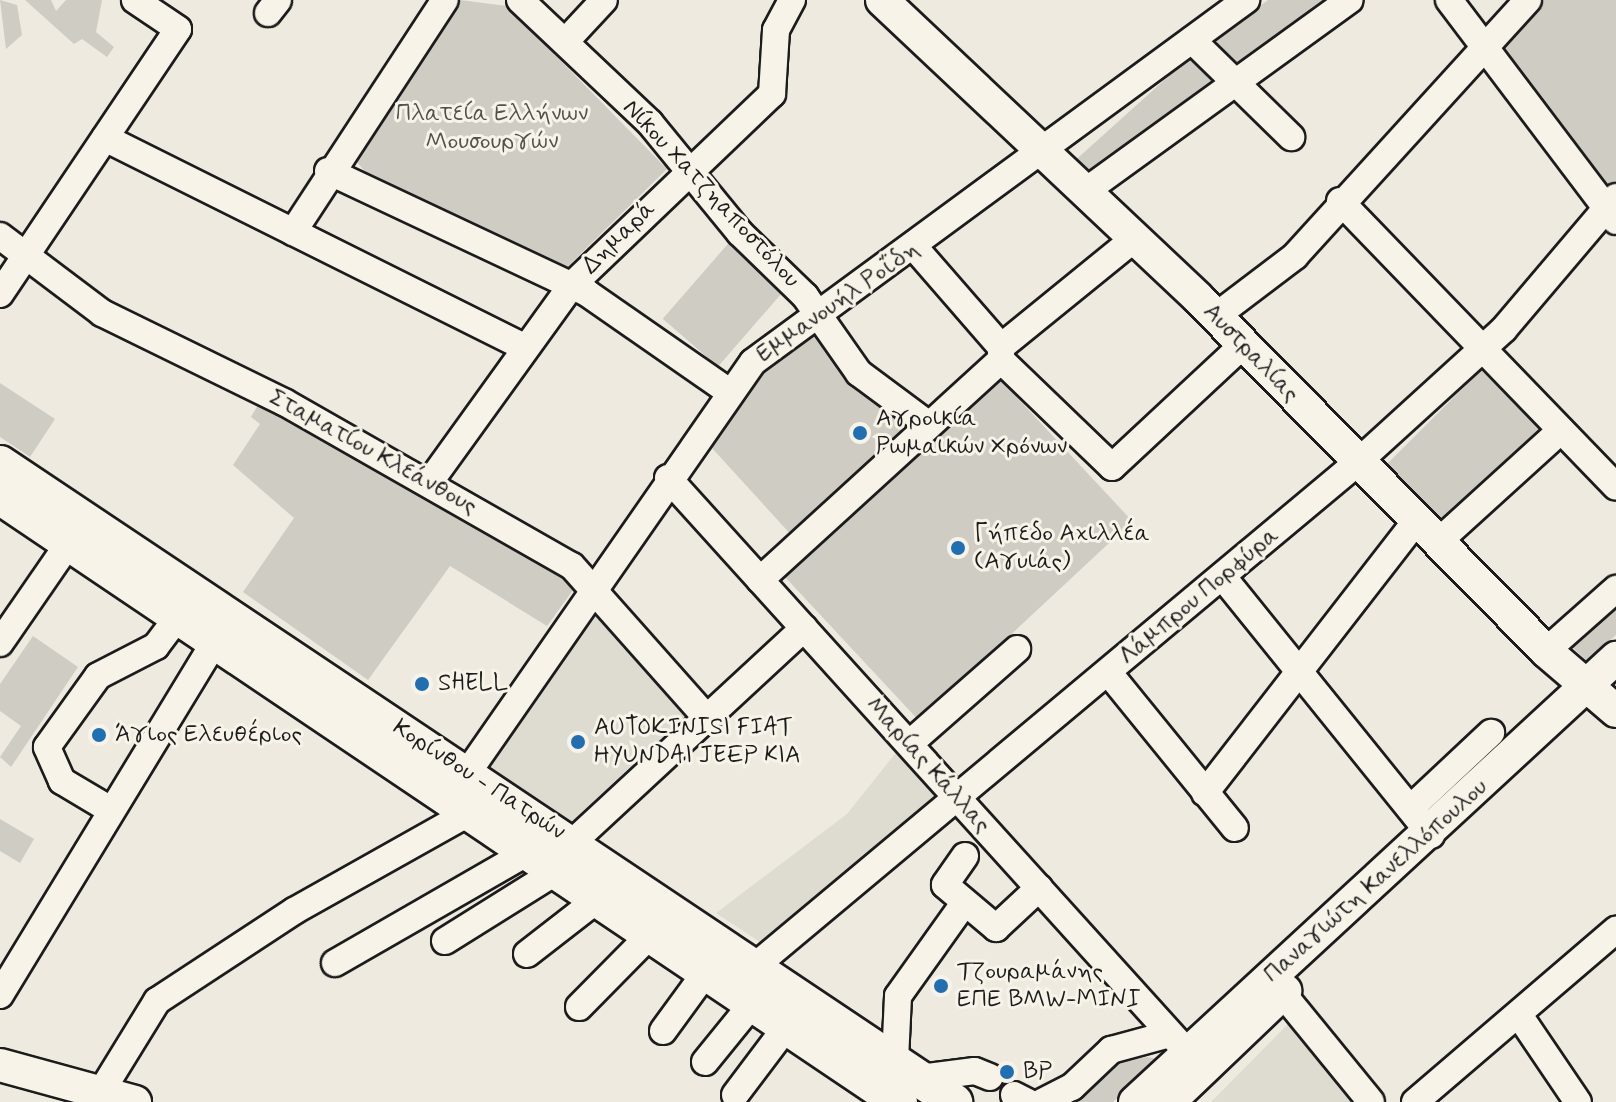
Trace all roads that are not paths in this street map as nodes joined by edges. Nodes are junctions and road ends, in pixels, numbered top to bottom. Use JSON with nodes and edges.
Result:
{"nodes":[{"id":1,"x":135,"y":0,"type":"edge"},
{"id":2,"x":445,"y":0,"type":"edge"},
{"id":3,"x":520,"y":0,"type":"edge"},
{"id":4,"x":604,"y":0,"type":"edge"},
{"id":5,"x":792,"y":0,"type":"edge"},
{"id":6,"x":1246,"y":0,"type":"edge"},
{"id":7,"x":1350,"y":0,"type":"edge"},
{"id":8,"x":1449,"y":0,"type":"edge"},
{"id":9,"x":1528,"y":0,"type":"edge"},
{"id":10,"x":887,"y":2,"type":"edge"},
{"id":11,"x":1192,"y":40,"type":"junction"},
{"id":12,"x":565,"y":42,"type":"junction"},
{"id":13,"x":1484,"y":48,"type":"junction"},
{"id":14,"x":1234,"y":84,"type":"junction"},
{"id":15,"x":1291,"y":137,"type":"dead end"},
{"id":16,"x":105,"y":138,"type":"junction"},
{"id":17,"x":1040,"y":153,"type":"junction"},
{"id":18,"x":689,"y":170,"type":"junction"},
{"id":19,"x":328,"y":171,"type":"junction"},
{"id":20,"x":1083,"y":193,"type":"junction"},
{"id":21,"x":1340,"y":201,"type":"junction"},
{"id":22,"x":1613,"y":209,"type":"edge"},
{"id":23,"x":293,"y":232,"type":"junction"},
{"id":24,"x":0,"y":236,"type":"edge"},
{"id":25,"x":1134,"y":239,"type":"junction"},
{"id":26,"x":915,"y":248,"type":"junction"},
{"id":27,"x":27,"y":257,"type":"junction"},
{"id":28,"x":571,"y":286,"type":"junction"},
{"id":29,"x":0,"y":294,"type":"edge"},
{"id":30,"x":818,"y":316,"type":"junction"},
{"id":31,"x":1216,"y":316,"type":"junction"},
{"id":32,"x":1243,"y":345,"type":"junction"},
{"id":33,"x":525,"y":347,"type":"junction"},
{"id":34,"x":1484,"y":349,"type":"junction"},
{"id":35,"x":1001,"y":354,"type":"junction"},
{"id":36,"x":728,"y":391,"type":"junction"},
{"id":37,"x":929,"y":425,"type":"junction"},
{"id":38,"x":1561,"y":430,"type":"junction"},
{"id":39,"x":1358,"y":462,"type":"junction"},
{"id":40,"x":0,"y":464,"type":"edge"},
{"id":41,"x":668,"y":478,"type":"junction"},
{"id":42,"x":429,"y":483,"type":"junction"},
{"id":43,"x":1616,"y":487,"type":"edge"},
{"id":44,"x":2,"y":500,"type":"edge"},
{"id":45,"x":1427,"y":532,"type":"junction"},
{"id":46,"x":69,"y":543,"type":"junction"},
{"id":47,"x":1222,"y":576,"type":"junction"},
{"id":48,"x":760,"y":580,"type":"junction"},
{"id":49,"x":593,"y":588,"type":"junction"},
{"id":50,"x":1616,"y":589,"type":"edge"},
{"id":51,"x":178,"y":617,"type":"junction"},
{"id":52,"x":804,"y":628,"type":"junction"},
{"id":53,"x":215,"y":641,"type":"junction"},
{"id":54,"x":0,"y":643,"type":"edge"},
{"id":55,"x":1017,"y":649,"type":"dead end"},
{"id":56,"x":1546,"y":651,"type":"junction"},
{"id":57,"x":1616,"y":658,"type":"edge"},
{"id":58,"x":1300,"y":671,"type":"junction"},
{"id":59,"x":1108,"y":672,"type":"junction"},
{"id":60,"x":1605,"y":695,"type":"edge"},
{"id":61,"x":707,"y":718,"type":"junction"},
{"id":62,"x":1491,"y":733,"type":"dead end"},
{"id":63,"x":909,"y":744,"type":"junction"},
{"id":64,"x":468,"y":772,"type":"junction"},
{"id":65,"x":1205,"y":793,"type":"junction"},
{"id":66,"x":959,"y":798,"type":"junction"},
{"id":67,"x":1411,"y":808,"type":"junction"},
{"id":68,"x":109,"y":809,"type":"junction"},
{"id":69,"x":472,"y":811,"type":"junction"},
{"id":70,"x":1235,"y":828,"type":"dead end"},
{"id":71,"x":1431,"y":835,"type":"junction"},
{"id":72,"x":553,"y":855,"type":"junction"},
{"id":73,"x":965,"y":856,"type":"dead end"},
{"id":74,"x":1039,"y":888,"type":"junction"},
{"id":75,"x":598,"y":899,"type":"junction"},
{"id":76,"x":963,"y":905,"type":"junction"},
{"id":77,"x":1615,"y":933,"type":"edge"},
{"id":78,"x":650,"y":935,"type":"junction"},
{"id":79,"x":445,"y":941,"type":"dead end"},
{"id":80,"x":527,"y":954,"type":"dead end"},
{"id":81,"x":7,"y":961,"type":"edge"},
{"id":82,"x":335,"y":963,"type":"dead end"},
{"id":83,"x":754,"y":967,"type":"junction"},
{"id":84,"x":706,"y":972,"type":"junction"},
{"id":85,"x":1283,"y":994,"type":"junction"},
{"id":86,"x":0,"y":995,"type":"edge"},
{"id":87,"x":753,"y":1003,"type":"junction"},
{"id":88,"x":579,"y":1007,"type":"dead end"},
{"id":89,"x":1519,"y":1015,"type":"junction"},
{"id":90,"x":787,"y":1026,"type":"junction"},
{"id":91,"x":663,"y":1031,"type":"dead end"},
{"id":92,"x":1179,"y":1043,"type":"junction"},
{"id":93,"x":705,"y":1062,"type":"dead end"},
{"id":94,"x":0,"y":1065,"type":"edge"},
{"id":95,"x":990,"y":1077,"type":"dead end"},
{"id":96,"x":894,"y":1086,"type":"edge"},
{"id":97,"x":101,"y":1092,"type":"junction"},
{"id":98,"x":735,"y":1095,"type":"dead end"},
{"id":99,"x":135,"y":1102,"type":"edge"},
{"id":100,"x":954,"y":1102,"type":"edge"},
{"id":101,"x":1042,"y":1102,"type":"edge"},
{"id":102,"x":1135,"y":1102,"type":"edge"},
{"id":103,"x":1169,"y":1102,"type":"edge"},
{"id":104,"x":1371,"y":1102,"type":"edge"},
{"id":105,"x":1415,"y":1102,"type":"edge"},
{"id":106,"x":1578,"y":1102,"type":"edge"}],
"edges":[{"from":1,"to":16,"type":"street"},
{"from":2,"to":19,"type":"street"},
{"from":3,"to":12,"type":"street","name":"Νίκου Χατζηαποστόλου"},
{"from":4,"to":12,"type":"street"},
{"from":5,"to":18,"type":"street","name":"Δημαρά"},
{"from":6,"to":11,"type":"street","name":"Εμμανουήλ Ροΐδη"},
{"from":7,"to":14,"type":"street"},
{"from":8,"to":13,"type":"street"},
{"from":9,"to":13,"type":"street"},
{"from":10,"to":17,"type":"main road","name":"Αυστραλίας"},
{"from":11,"to":14,"type":"street"},
{"from":11,"to":17,"type":"street","name":"Εμμανουήλ Ροΐδη"},
{"from":12,"to":18,"type":"street","name":"Νίκου Χατζηαποστόλου"},
{"from":13,"to":21,"type":"street"},
{"from":13,"to":22,"type":"street"},
{"from":14,"to":15,"type":"street"},
{"from":14,"to":20,"type":"street"},
{"from":16,"to":23,"type":"street"},
{"from":16,"to":27,"type":"street"},
{"from":17,"to":20,"type":"main road","name":"Αυστραλίας"},
{"from":17,"to":26,"type":"street","name":"Εμμανουήλ Ροΐδη"},
{"from":18,"to":28,"type":"street","name":"Δημαρά"},
{"from":18,"to":30,"type":"street","name":"Νίκου Χατζηαποστόλου"},
{"from":19,"to":23,"type":"street"},
{"from":19,"to":28,"type":"street"},
{"from":20,"to":25,"type":"main road","name":"Αυστραλίας"},
{"from":21,"to":31,"type":"street"},
{"from":21,"to":34,"type":"street"},
{"from":22,"to":34,"type":"street","name":"Λάμπρου Πορφύρα"},
{"from":23,"to":33,"type":"street"},
{"from":24,"to":27,"type":"street","name":"Σταματίου Κλεάνθους"},
{"from":25,"to":31,"type":"main road","name":"Αυστραλίας"},
{"from":25,"to":35,"type":"street"},
{"from":26,"to":30,"type":"street","name":"Εμμανουήλ Ροΐδη"},
{"from":26,"to":35,"type":"street"},
{"from":27,"to":29,"type":"street"},
{"from":27,"to":42,"type":"street","name":"Σταματίου Κλεάνθους"},
{"from":28,"to":33,"type":"street","name":"Δημαρά"},
{"from":28,"to":36,"type":"street"},
{"from":30,"to":36,"type":"street","name":"Εμμανουήλ Ροΐδη"},
{"from":30,"to":37,"type":"street","name":"Νίκου Χατζηαποστόλου"},
{"from":31,"to":32,"type":"main road","name":"Αυστραλίας"},
{"from":32,"to":35,"type":"street"},
{"from":32,"to":39,"type":"main road","name":"Αυστραλίας"},
{"from":33,"to":42,"type":"street","name":"Δημαρά"},
{"from":34,"to":38,"type":"street"},
{"from":34,"to":39,"type":"street","name":"Λάμπρου Πορφύρα"},
{"from":35,"to":37,"type":"street"},
{"from":36,"to":41,"type":"street","name":"Εμμανουήλ Ροΐδη"},
{"from":37,"to":48,"type":"street"},
{"from":38,"to":43,"type":"street"},
{"from":38,"to":45,"type":"street"},
{"from":39,"to":45,"type":"main road","name":"Αυστραλίας"},
{"from":39,"to":47,"type":"street","name":"Λάμπρου Πορφύρα"},
{"from":40,"to":64,"type":"highway","name":"Κορίνθου - Πατρών"},
{"from":41,"to":48,"type":"street","name":"Μαρίας Κάλλας"},
{"from":41,"to":49,"type":"street","name":"Εμμανουήλ Ροΐδη"},
{"from":42,"to":49,"type":"street","name":"Σταματίου Κλεάνθους"},
{"from":44,"to":46,"type":"highway","name":"Κορίνθου - Πατρών"},
{"from":45,"to":56,"type":"main road","name":"Αυστραλίας"},
{"from":45,"to":58,"type":"street"},
{"from":46,"to":51,"type":"highway","name":"Κορίνθου - Πατρών"},
{"from":46,"to":54,"type":"street"},
{"from":47,"to":58,"type":"street"},
{"from":47,"to":59,"type":"street","name":"Λάμπρου Πορφύρα"},
{"from":48,"to":52,"type":"street","name":"Μαρίας Κάλλας"},
{"from":49,"to":61,"type":"street","name":"Σταματίου Κλεάνθους"},
{"from":49,"to":64,"type":"street","name":"Εμμανουήλ Ροΐδη"},
{"from":50,"to":56,"type":"street"},
{"from":51,"to":53,"type":"highway","name":"Κορίνθου - Πατρών"},
{"from":51,"to":68,"type":"street"},
{"from":52,"to":61,"type":"street"},
{"from":52,"to":63,"type":"street","name":"Μαρίας Κάλλας"},
{"from":53,"to":68,"type":"street"},
{"from":53,"to":69,"type":"highway","name":"Κορίνθου - Πατρών"},
{"from":55,"to":63,"type":"street"},
{"from":56,"to":60,"type":"main road","name":"Αυστραλίας"},
{"from":57,"to":60,"type":"main road","name":"Παναγιώτη Κανελλόπουλου"},
{"from":58,"to":65,"type":"street"},
{"from":58,"to":67,"type":"street"},
{"from":59,"to":65,"type":"street"},
{"from":59,"to":66,"type":"street","name":"Λάμπρου Πορφύρα"},
{"from":60,"to":71,"type":"main road","name":"Παναγιώτη Κανελλόπουλου"},
{"from":60,"to":85,"type":"main road","name":"Παναγιώτη Κανελλόπουλου"},
{"from":61,"to":72,"type":"street"},
{"from":62,"to":67,"type":"street"},
{"from":63,"to":66,"type":"street","name":"Μαρίας Κάλλας"},
{"from":64,"to":72,"type":"highway","name":"Κορίνθου - Πατρών"},
{"from":65,"to":70,"type":"street"},
{"from":66,"to":74,"type":"street","name":"Μαρίας Κάλλας"},
{"from":66,"to":83,"type":"street","name":"Λάμπρου Πορφύρα"},
{"from":67,"to":71,"type":"street"},
{"from":68,"to":81,"type":"street"},
{"from":69,"to":72,"type":"highway","name":"Κορίνθου - Πατρών"},
{"from":69,"to":97,"type":"street"},
{"from":71,"to":92,"type":"main road","name":"Παναγιώτη Κανελλόπουλου"},
{"from":72,"to":75,"type":"highway","name":"Κορίνθου - Πατρών"},
{"from":72,"to":79,"type":"street"},
{"from":72,"to":82,"type":"street"},
{"from":72,"to":83,"type":"highway","name":"Κορίνθου - Πατρών"},
{"from":73,"to":76,"type":"street"},
{"from":74,"to":76,"type":"street"},
{"from":74,"to":92,"type":"street","name":"Μαρίας Κάλλας"},
{"from":75,"to":78,"type":"highway","name":"Κορίνθου - Πατρών"},
{"from":75,"to":80,"type":"street"},
{"from":76,"to":96,"type":"street"},
{"from":77,"to":89,"type":"street"},
{"from":78,"to":84,"type":"highway","name":"Κορίνθου - Πατρών"},
{"from":78,"to":88,"type":"street"},
{"from":81,"to":86,"type":"street"},
{"from":83,"to":96,"type":"highway","name":"Κορίνθου - Πατρών"},
{"from":84,"to":87,"type":"highway","name":"Κορίνθου - Πατρών"},
{"from":84,"to":91,"type":"street"},
{"from":85,"to":103,"type":"main road","name":"Παναγιώτη Κανελλόπουλου"},
{"from":85,"to":104,"type":"street"},
{"from":87,"to":90,"type":"highway","name":"Κορίνθου - Πατρών"},
{"from":87,"to":93,"type":"street"},
{"from":89,"to":105,"type":"street"},
{"from":89,"to":106,"type":"street"},
{"from":90,"to":96,"type":"highway","name":"Κορίνθου - Πατρών"},
{"from":90,"to":98,"type":"street"},
{"from":92,"to":101,"type":"street"},
{"from":92,"to":102,"type":"main road","name":"Παναγιώτη Κανελλόπουλου"},
{"from":94,"to":97,"type":"main road"},
{"from":95,"to":96,"type":"street"},
{"from":96,"to":100,"type":"highway","name":"Κορίνθου - Πατρών"},
{"from":97,"to":99,"type":"main road"}]}
